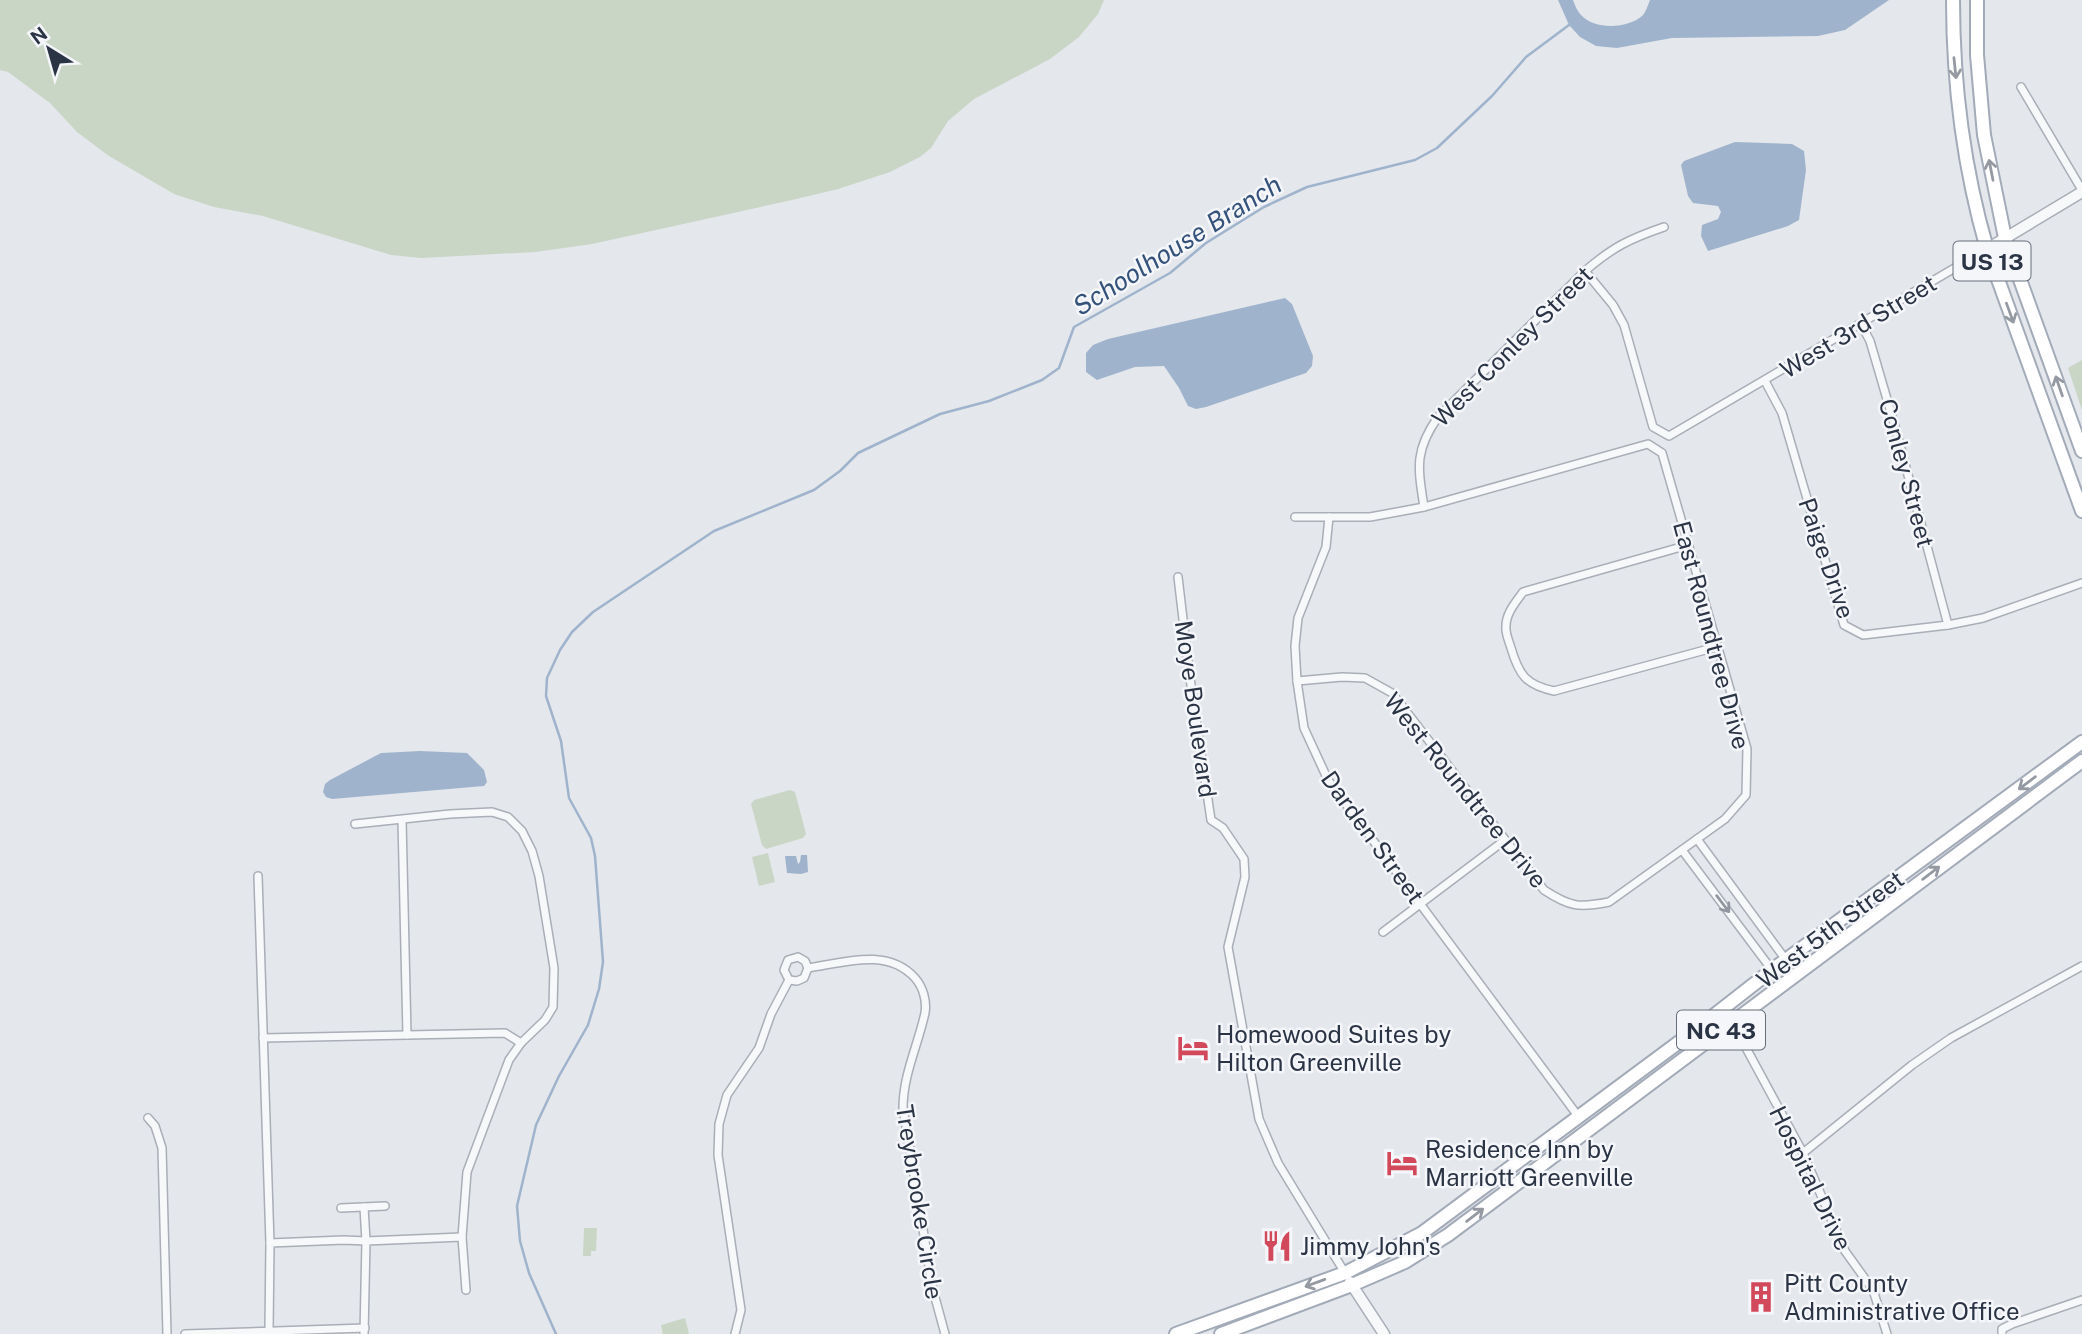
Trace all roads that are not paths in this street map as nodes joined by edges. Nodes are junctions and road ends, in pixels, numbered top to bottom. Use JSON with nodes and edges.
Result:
{"nodes":[{"id":1,"x":1953,"y":0,"type":"edge"},
{"id":2,"x":1977,"y":0,"type":"edge"},
{"id":3,"x":2021,"y":87,"type":"dead end"},
{"id":4,"x":2082,"y":191,"type":"edge"},
{"id":5,"x":1664,"y":227,"type":"dead end"},
{"id":6,"x":2005,"y":238,"type":"junction"},
{"id":7,"x":1987,"y":249,"type":"junction"},
{"id":8,"x":1585,"y":271,"type":"junction"},
{"id":9,"x":1861,"y":324,"type":"junction"},
{"id":10,"x":1765,"y":381,"type":"junction"},
{"id":11,"x":2082,"y":451,"type":"edge"},
{"id":12,"x":1424,"y":507,"type":"junction"},
{"id":13,"x":2082,"y":511,"type":"edge"},
{"id":14,"x":1295,"y":517,"type":"dead end"},
{"id":15,"x":1329,"y":517,"type":"junction"},
{"id":16,"x":1688,"y":545,"type":"junction"},
{"id":17,"x":1178,"y":578,"type":"dead end"},
{"id":18,"x":2082,"y":583,"type":"edge"},
{"id":19,"x":1948,"y":625,"type":"junction"},
{"id":20,"x":1716,"y":647,"type":"junction"},
{"id":21,"x":1297,"y":681,"type":"junction"},
{"id":22,"x":2082,"y":742,"type":"edge"},
{"id":23,"x":2082,"y":761,"type":"edge"},
{"id":24,"x":402,"y":820,"type":"junction"},
{"id":25,"x":355,"y":824,"type":"dead end"},
{"id":26,"x":1697,"y":839,"type":"junction"},
{"id":27,"x":1506,"y":840,"type":"junction"},
{"id":28,"x":1682,"y":850,"type":"junction"},
{"id":29,"x":258,"y":876,"type":"dead end"},
{"id":30,"x":1421,"y":904,"type":"junction"},
{"id":31,"x":1383,"y":932,"type":"dead end"},
{"id":32,"x":1786,"y":960,"type":"junction"},
{"id":33,"x":2082,"y":966,"type":"edge"},
{"id":34,"x":808,"y":968,"type":"junction"},
{"id":35,"x":1772,"y":970,"type":"junction"},
{"id":36,"x":789,"y":979,"type":"junction"},
{"id":37,"x":1732,"y":1022,"type":"junction"},
{"id":38,"x":1694,"y":1031,"type":"junction"},
{"id":39,"x":407,"y":1035,"type":"junction"},
{"id":40,"x":263,"y":1038,"type":"junction"},
{"id":41,"x":521,"y":1042,"type":"junction"},
{"id":42,"x":1691,"y":1054,"type":"junction"},
{"id":43,"x":1578,"y":1116,"type":"junction"},
{"id":44,"x":148,"y":1118,"type":"dead end"},
{"id":45,"x":1601,"y":1119,"type":"junction"},
{"id":46,"x":1803,"y":1153,"type":"junction"},
{"id":47,"x":385,"y":1206,"type":"dead end"},
{"id":48,"x":364,"y":1207,"type":"junction"},
{"id":49,"x":341,"y":1208,"type":"dead end"},
{"id":50,"x":462,"y":1237,"type":"junction"},
{"id":51,"x":366,"y":1241,"type":"junction"},
{"id":52,"x":270,"y":1243,"type":"junction"},
{"id":53,"x":1345,"y":1273,"type":"junction"},
{"id":54,"x":1352,"y":1285,"type":"junction"},
{"id":55,"x":466,"y":1290,"type":"dead end"},
{"id":56,"x":2082,"y":1300,"type":"edge"},
{"id":57,"x":269,"y":1331,"type":"junction"},
{"id":58,"x":365,"y":1331,"type":"edge"},
{"id":59,"x":167,"y":1334,"type":"edge"},
{"id":60,"x":185,"y":1334,"type":"edge"},
{"id":61,"x":735,"y":1334,"type":"edge"},
{"id":62,"x":945,"y":1334,"type":"edge"},
{"id":63,"x":1176,"y":1334,"type":"edge"},
{"id":64,"x":1221,"y":1334,"type":"edge"},
{"id":65,"x":1384,"y":1334,"type":"edge"},
{"id":66,"x":1887,"y":1334,"type":"edge"},
{"id":67,"x":2003,"y":1334,"type":"edge"}],
"edges":[{"from":1,"to":7,"type":"main road","number":"US 13","one_way":true},
{"from":6,"to":2,"type":"main road","number":"US 13","one_way":true},
{"from":3,"to":4,"type":"street"},
{"from":4,"to":6,"type":"street","name":"West 3rd Street"},
{"from":5,"to":8,"type":"street","name":"West Conley Street"},
{"from":6,"to":7,"type":"street","name":"West 3rd Street"},
{"from":11,"to":6,"type":"main road","number":"US 13","one_way":true},
{"from":7,"to":9,"type":"street","name":"West 3rd Street"},
{"from":7,"to":13,"type":"main road","number":"US 13","one_way":true},
{"from":8,"to":10,"type":"street","name":"West 3rd Street"},
{"from":8,"to":12,"type":"street","name":"West Conley Street"},
{"from":9,"to":10,"type":"street","name":"West 3rd Street"},
{"from":9,"to":19,"type":"street","name":"Conley Street"},
{"from":10,"to":19,"type":"street","name":"Paige Drive"},
{"from":12,"to":15,"type":"street"},
{"from":12,"to":16,"type":"street","name":"East Roundtree Drive"},
{"from":14,"to":15,"type":"street"},
{"from":15,"to":21,"type":"street","name":"Darden Street"},
{"from":16,"to":20,"type":"street","name":"East Roundtree Drive"},
{"from":16,"to":20,"type":"street"},
{"from":17,"to":53,"type":"street","name":"Moye Boulevard"},
{"from":18,"to":19,"type":"street","name":"Paige Drive"},
{"from":20,"to":26,"type":"street","name":"East Roundtree Drive"},
{"from":21,"to":27,"type":"street","name":"West Roundtree Drive"},
{"from":21,"to":30,"type":"street","name":"Darden Street"},
{"from":22,"to":32,"type":"main road","name":"West 5th Street","number":"NC 43","one_way":true},
{"from":37,"to":23,"type":"main road","name":"West 5th Street","number":"NC 43","one_way":true},
{"from":24,"to":25,"type":"street"},
{"from":24,"to":39,"type":"street"},
{"from":24,"to":41,"type":"street"},
{"from":26,"to":28,"type":"street","name":"West Roundtree Drive"},
{"from":26,"to":32,"type":"street"},
{"from":27,"to":28,"type":"street","name":"West Roundtree Drive"},
{"from":27,"to":30,"type":"street"},
{"from":28,"to":35,"type":"street","one_way":true},
{"from":29,"to":40,"type":"street"},
{"from":30,"to":31,"type":"street"},
{"from":30,"to":43,"type":"street","name":"Darden Street"},
{"from":32,"to":35,"type":"main road","name":"West 5th Street","number":"NC 43"},
{"from":32,"to":42,"type":"main road"},
{"from":33,"to":46,"type":"street"},
{"from":34,"to":36,"type":"street","name":"Treybrooke Circle"},
{"from":34,"to":36,"type":"street","name":"Treybrooke Circle"},
{"from":34,"to":62,"type":"street","name":"Treybrooke Circle"},
{"from":35,"to":38,"type":"main road","name":"West 5th Street","number":"NC 43"},
{"from":36,"to":61,"type":"street","name":"Treybrooke Circle"},
{"from":37,"to":42,"type":"main road","name":"West 5th Street","number":"NC 43"},
{"from":37,"to":46,"type":"street","name":"Hospital Drive"},
{"from":38,"to":43,"type":"main road","name":"West 5th Street","number":"NC 43"},
{"from":38,"to":45,"type":"main road"},
{"from":39,"to":40,"type":"street"},
{"from":39,"to":41,"type":"street"},
{"from":40,"to":52,"type":"street"},
{"from":41,"to":50,"type":"street"},
{"from":42,"to":45,"type":"main road","name":"West 5th Street","number":"NC 43"},
{"from":43,"to":53,"type":"main road","name":"West 5th Street","number":"NC 43"},
{"from":44,"to":59,"type":"street"},
{"from":54,"to":45,"type":"main road","name":"West 5th Street","number":"NC 43","one_way":true},
{"from":46,"to":66,"type":"street","name":"Hospital Drive"},
{"from":47,"to":48,"type":"street"},
{"from":48,"to":49,"type":"street"},
{"from":48,"to":51,"type":"street"},
{"from":50,"to":51,"type":"street"},
{"from":50,"to":55,"type":"street"},
{"from":51,"to":52,"type":"street"},
{"from":51,"to":58,"type":"street"},
{"from":52,"to":57,"type":"street"},
{"from":53,"to":54,"type":"street","name":"Moye Boulevard"},
{"from":53,"to":63,"type":"main road","name":"West 5th Street","number":"NC 43","one_way":true},
{"from":54,"to":64,"type":"main road","name":"West 5th Street","number":"NC 43"},
{"from":54,"to":65,"type":"street","name":"Moye Boulevard"},
{"from":56,"to":67,"type":"street"},
{"from":57,"to":58,"type":"street"},
{"from":57,"to":60,"type":"street"}]}
